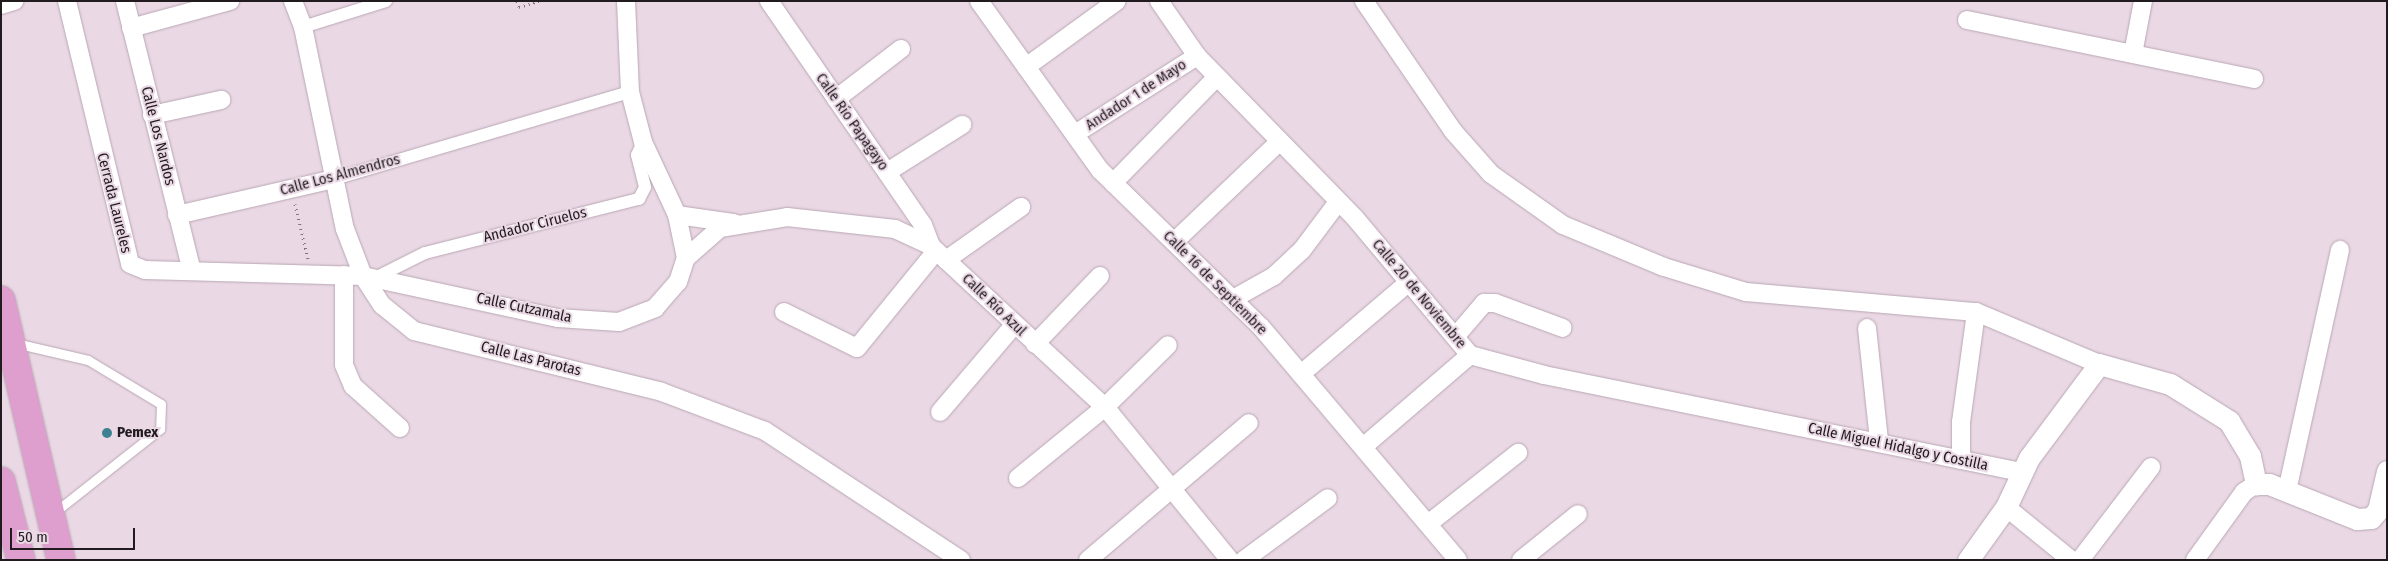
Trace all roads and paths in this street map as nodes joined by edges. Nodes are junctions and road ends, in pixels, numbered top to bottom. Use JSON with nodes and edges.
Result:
{"nodes":[{"id":1,"x":14,"y":1,"type":"edge"},
{"id":2,"x":67,"y":1,"type":"edge"},
{"id":3,"x":125,"y":1,"type":"edge"},
{"id":4,"x":230,"y":1,"type":"edge"},
{"id":5,"x":293,"y":1,"type":"edge"},
{"id":6,"x":386,"y":1,"type":"edge"},
{"id":7,"x":517,"y":1,"type":"edge"},
{"id":8,"x":539,"y":1,"type":"edge"},
{"id":9,"x":626,"y":1,"type":"edge"},
{"id":10,"x":979,"y":1,"type":"edge"},
{"id":11,"x":1117,"y":1,"type":"edge"},
{"id":12,"x":1159,"y":1,"type":"edge"},
{"id":13,"x":1364,"y":1,"type":"edge"},
{"id":14,"x":2143,"y":1,"type":"edge"},
{"id":15,"x":777,"y":4,"type":"edge"},
{"id":16,"x":1,"y":5,"type":"edge"},
{"id":17,"x":1967,"y":20,"type":"dead end"},
{"id":18,"x":303,"y":27,"type":"junction"},
{"id":19,"x":131,"y":28,"type":"junction"},
{"id":20,"x":901,"y":50,"type":"dead end"},
{"id":21,"x":2133,"y":54,"type":"junction"},
{"id":22,"x":1197,"y":56,"type":"junction"},
{"id":23,"x":1026,"y":67,"type":"junction"},
{"id":24,"x":1216,"y":78,"type":"junction"},
{"id":25,"x":2254,"y":79,"type":"dead end"},
{"id":26,"x":630,"y":92,"type":"junction"},
{"id":27,"x":836,"y":99,"type":"junction"},
{"id":28,"x":221,"y":100,"type":"dead end"},
{"id":29,"x":152,"y":115,"type":"junction"},
{"id":30,"x":962,"y":125,"type":"dead end"},
{"id":31,"x":1074,"y":134,"type":"junction"},
{"id":32,"x":643,"y":142,"type":"junction"},
{"id":33,"x":1278,"y":143,"type":"junction"},
{"id":34,"x":888,"y":172,"type":"junction"},
{"id":35,"x":334,"y":179,"type":"junction"},
{"id":36,"x":1113,"y":183,"type":"junction"},
{"id":37,"x":292,"y":189,"type":"junction"},
{"id":38,"x":1338,"y":202,"type":"junction"},
{"id":39,"x":1021,"y":207,"type":"dead end"},
{"id":40,"x":178,"y":215,"type":"junction"},
{"id":41,"x":677,"y":215,"type":"junction"},
{"id":42,"x":736,"y":224,"type":"junction"},
{"id":43,"x":1174,"y":242,"type":"junction"},
{"id":44,"x":2340,"y":250,"type":"dead end"},
{"id":45,"x":938,"y":252,"type":"junction"},
{"id":46,"x":686,"y":258,"type":"junction"},
{"id":47,"x":192,"y":271,"type":"junction"},
{"id":48,"x":312,"y":274,"type":"junction"},
{"id":49,"x":344,"y":275,"type":"junction"},
{"id":50,"x":1100,"y":276,"type":"dead end"},
{"id":51,"x":369,"y":277,"type":"junction"},
{"id":52,"x":1409,"y":282,"type":"junction"},
{"id":53,"x":1233,"y":299,"type":"junction"},
{"id":54,"x":1,"y":300,"type":"edge"},
{"id":55,"x":784,"y":312,"type":"dead end"},
{"id":56,"x":1976,"y":312,"type":"junction"},
{"id":57,"x":1014,"y":325,"type":"junction"},
{"id":58,"x":1563,"y":328,"type":"dead end"},
{"id":59,"x":1867,"y":328,"type":"dead end"},
{"id":60,"x":1455,"y":337,"type":"junction"},
{"id":61,"x":11,"y":342,"type":"junction"},
{"id":62,"x":1035,"y":344,"type":"junction"},
{"id":63,"x":1168,"y":345,"type":"dead end"},
{"id":64,"x":1470,"y":355,"type":"junction"},
{"id":65,"x":2099,"y":364,"type":"junction"},
{"id":66,"x":1301,"y":374,"type":"junction"},
{"id":67,"x":1105,"y":407,"type":"junction"},
{"id":68,"x":940,"y":412,"type":"dead end"},
{"id":69,"x":1777,"y":422,"type":"joint"},
{"id":70,"x":1249,"y":423,"type":"dead end"},
{"id":71,"x":400,"y":428,"type":"dead end"},
{"id":72,"x":1879,"y":441,"type":"junction"},
{"id":73,"x":1363,"y":447,"type":"junction"},
{"id":74,"x":1518,"y":453,"type":"dead end"},
{"id":75,"x":1962,"y":460,"type":"junction"},
{"id":76,"x":2151,"y":467,"type":"dead end"},
{"id":77,"x":2387,"y":471,"type":"edge"},
{"id":78,"x":2020,"y":472,"type":"junction"},
{"id":79,"x":1018,"y":478,"type":"dead end"},
{"id":80,"x":1,"y":481,"type":"edge"},
{"id":81,"x":2256,"y":484,"type":"junction"},
{"id":82,"x":1174,"y":487,"type":"junction"},
{"id":83,"x":2287,"y":491,"type":"junction"},
{"id":84,"x":1328,"y":498,"type":"dead end"},
{"id":85,"x":2006,"y":507,"type":"junction"},
{"id":86,"x":1578,"y":514,"type":"dead end"},
{"id":87,"x":50,"y":516,"type":"junction"},
{"id":88,"x":1428,"y":524,"type":"junction"},
{"id":89,"x":21,"y":560,"type":"edge"},
{"id":90,"x":60,"y":560,"type":"edge"},
{"id":91,"x":961,"y":560,"type":"edge"},
{"id":92,"x":1088,"y":560,"type":"edge"},
{"id":93,"x":1230,"y":560,"type":"edge"},
{"id":94,"x":1244,"y":560,"type":"edge"},
{"id":95,"x":1458,"y":560,"type":"edge"},
{"id":96,"x":1521,"y":560,"type":"edge"},
{"id":97,"x":1968,"y":560,"type":"edge"},
{"id":98,"x":2071,"y":560,"type":"edge"},
{"id":99,"x":2080,"y":560,"type":"edge"},
{"id":100,"x":2195,"y":560,"type":"edge"}],
"edges":[{"from":1,"to":16,"type":"street"},
{"from":2,"to":47,"type":"street","name":"Cerrada Laureles"},
{"from":3,"to":19,"type":"street","name":"Calle Los Nardos"},
{"from":4,"to":19,"type":"street"},
{"from":5,"to":18,"type":"street","name":"Calle Las Parotas"},
{"from":6,"to":18,"type":"street"},
{"from":7,"to":8,"type":"path"},
{"from":9,"to":26,"type":"street"},
{"from":10,"to":23,"type":"street","name":"Calle 16 de Septiembre"},
{"from":11,"to":23,"type":"street"},
{"from":12,"to":22,"type":"street","name":"Calle 20 de Noviembre"},
{"from":13,"to":56,"type":"street"},
{"from":14,"to":21,"type":"street"},
{"from":15,"to":27,"type":"street","name":"Calle Río Papagayo"},
{"from":17,"to":21,"type":"street"},
{"from":18,"to":35,"type":"street","name":"Calle Las Parotas"},
{"from":19,"to":29,"type":"street","name":"Calle Los Nardos"},
{"from":20,"to":27,"type":"street"},
{"from":21,"to":25,"type":"street"},
{"from":22,"to":24,"type":"street","name":"Calle 20 de Noviembre"},
{"from":22,"to":31,"type":"street","name":"Andador 1 de Mayo"},
{"from":23,"to":31,"type":"street","name":"Calle 16 de Septiembre"},
{"from":24,"to":33,"type":"street","name":"Calle 20 de Noviembre"},
{"from":24,"to":36,"type":"street"},
{"from":26,"to":32,"type":"street"},
{"from":26,"to":35,"type":"street","name":"Calle Los Almendros"},
{"from":27,"to":34,"type":"street","name":"Calle Río Papagayo"},
{"from":28,"to":29,"type":"street"},
{"from":29,"to":40,"type":"street","name":"Calle Los Nardos"},
{"from":30,"to":34,"type":"street"},
{"from":31,"to":36,"type":"street","name":"Calle 16 de Septiembre"},
{"from":32,"to":41,"type":"street"},
{"from":32,"to":51,"type":"street","name":"Andador Ciruelos"},
{"from":33,"to":38,"type":"street","name":"Calle 20 de Noviembre"},
{"from":33,"to":43,"type":"street"},
{"from":34,"to":45,"type":"street","name":"Calle Río Papagayo"},
{"from":35,"to":37,"type":"street","name":"Calle Los Almendros"},
{"from":35,"to":51,"type":"street","name":"Calle Las Parotas"},
{"from":36,"to":43,"type":"street","name":"Calle 16 de Septiembre"},
{"from":37,"to":40,"type":"street","name":"Calle Los Almendros"},
{"from":37,"to":48,"type":"path"},
{"from":38,"to":52,"type":"street","name":"Calle 20 de Noviembre"},
{"from":38,"to":53,"type":"street"},
{"from":39,"to":45,"type":"street"},
{"from":40,"to":47,"type":"street","name":"Calle Los Nardos"},
{"from":41,"to":42,"type":"street"},
{"from":41,"to":46,"type":"street"},
{"from":42,"to":45,"type":"street","name":"Calle Río Azul"},
{"from":42,"to":46,"type":"street","name":"Calle Río Azul"},
{"from":43,"to":53,"type":"street","name":"Calle 16 de Septiembre"},
{"from":44,"to":83,"type":"street"},
{"from":45,"to":55,"type":"street"},
{"from":45,"to":57,"type":"street","name":"Calle Río Azul"},
{"from":46,"to":51,"type":"street","name":"Calle Cutzamala"},
{"from":47,"to":48,"type":"street","name":"Cerrada Laureles"},
{"from":48,"to":49,"type":"street","name":"Cerrada Laureles"},
{"from":49,"to":51,"type":"street","name":"Cerrada Laureles"},
{"from":49,"to":71,"type":"street"},
{"from":50,"to":62,"type":"street"},
{"from":51,"to":91,"type":"street","name":"Calle Las Parotas"},
{"from":52,"to":60,"type":"street","name":"Calle 20 de Noviembre"},
{"from":52,"to":66,"type":"street"},
{"from":53,"to":66,"type":"street","name":"Calle 16 de Septiembre"},
{"from":54,"to":61,"type":"highway"},
{"from":56,"to":65,"type":"street"},
{"from":56,"to":75,"type":"street"},
{"from":57,"to":62,"type":"street","name":"Calle Río Azul"},
{"from":57,"to":68,"type":"street"},
{"from":58,"to":60,"type":"street"},
{"from":59,"to":72,"type":"street"},
{"from":60,"to":64,"type":"street","name":"Calle 20 de Noviembre"},
{"from":61,"to":87,"type":"highway"},
{"from":61,"to":87,"type":"lane"},
{"from":62,"to":67,"type":"street","name":"Calle Río Azul"},
{"from":63,"to":67,"type":"street"},
{"from":64,"to":69,"type":"street","name":"Calle 20 de Noviembre"},
{"from":64,"to":73,"type":"street"},
{"from":65,"to":78,"type":"street"},
{"from":65,"to":81,"type":"street"},
{"from":66,"to":73,"type":"street","name":"Calle 16 de Septiembre"},
{"from":67,"to":79,"type":"street"},
{"from":67,"to":82,"type":"street","name":"Calle Río Azul"},
{"from":69,"to":72,"type":"street","name":"Calle Miguel Hidalgo y Costilla"},
{"from":70,"to":82,"type":"street"},
{"from":72,"to":75,"type":"street","name":"Calle Miguel Hidalgo y Costilla"},
{"from":73,"to":88,"type":"street","name":"Calle 16 de Septiembre"},
{"from":74,"to":88,"type":"street"},
{"from":75,"to":78,"type":"street","name":"Calle Miguel Hidalgo y Costilla"},
{"from":76,"to":99,"type":"street"},
{"from":77,"to":83,"type":"street"},
{"from":78,"to":85,"type":"street"},
{"from":80,"to":89,"type":"highway"},
{"from":81,"to":83,"type":"street"},
{"from":81,"to":100,"type":"street"},
{"from":82,"to":92,"type":"street"},
{"from":82,"to":93,"type":"street","name":"Calle Río Azul"},
{"from":84,"to":94,"type":"street"},
{"from":85,"to":97,"type":"street"},
{"from":85,"to":98,"type":"street"},
{"from":86,"to":96,"type":"street"},
{"from":87,"to":90,"type":"highway"},
{"from":88,"to":95,"type":"street","name":"Calle 16 de Septiembre"}]}
